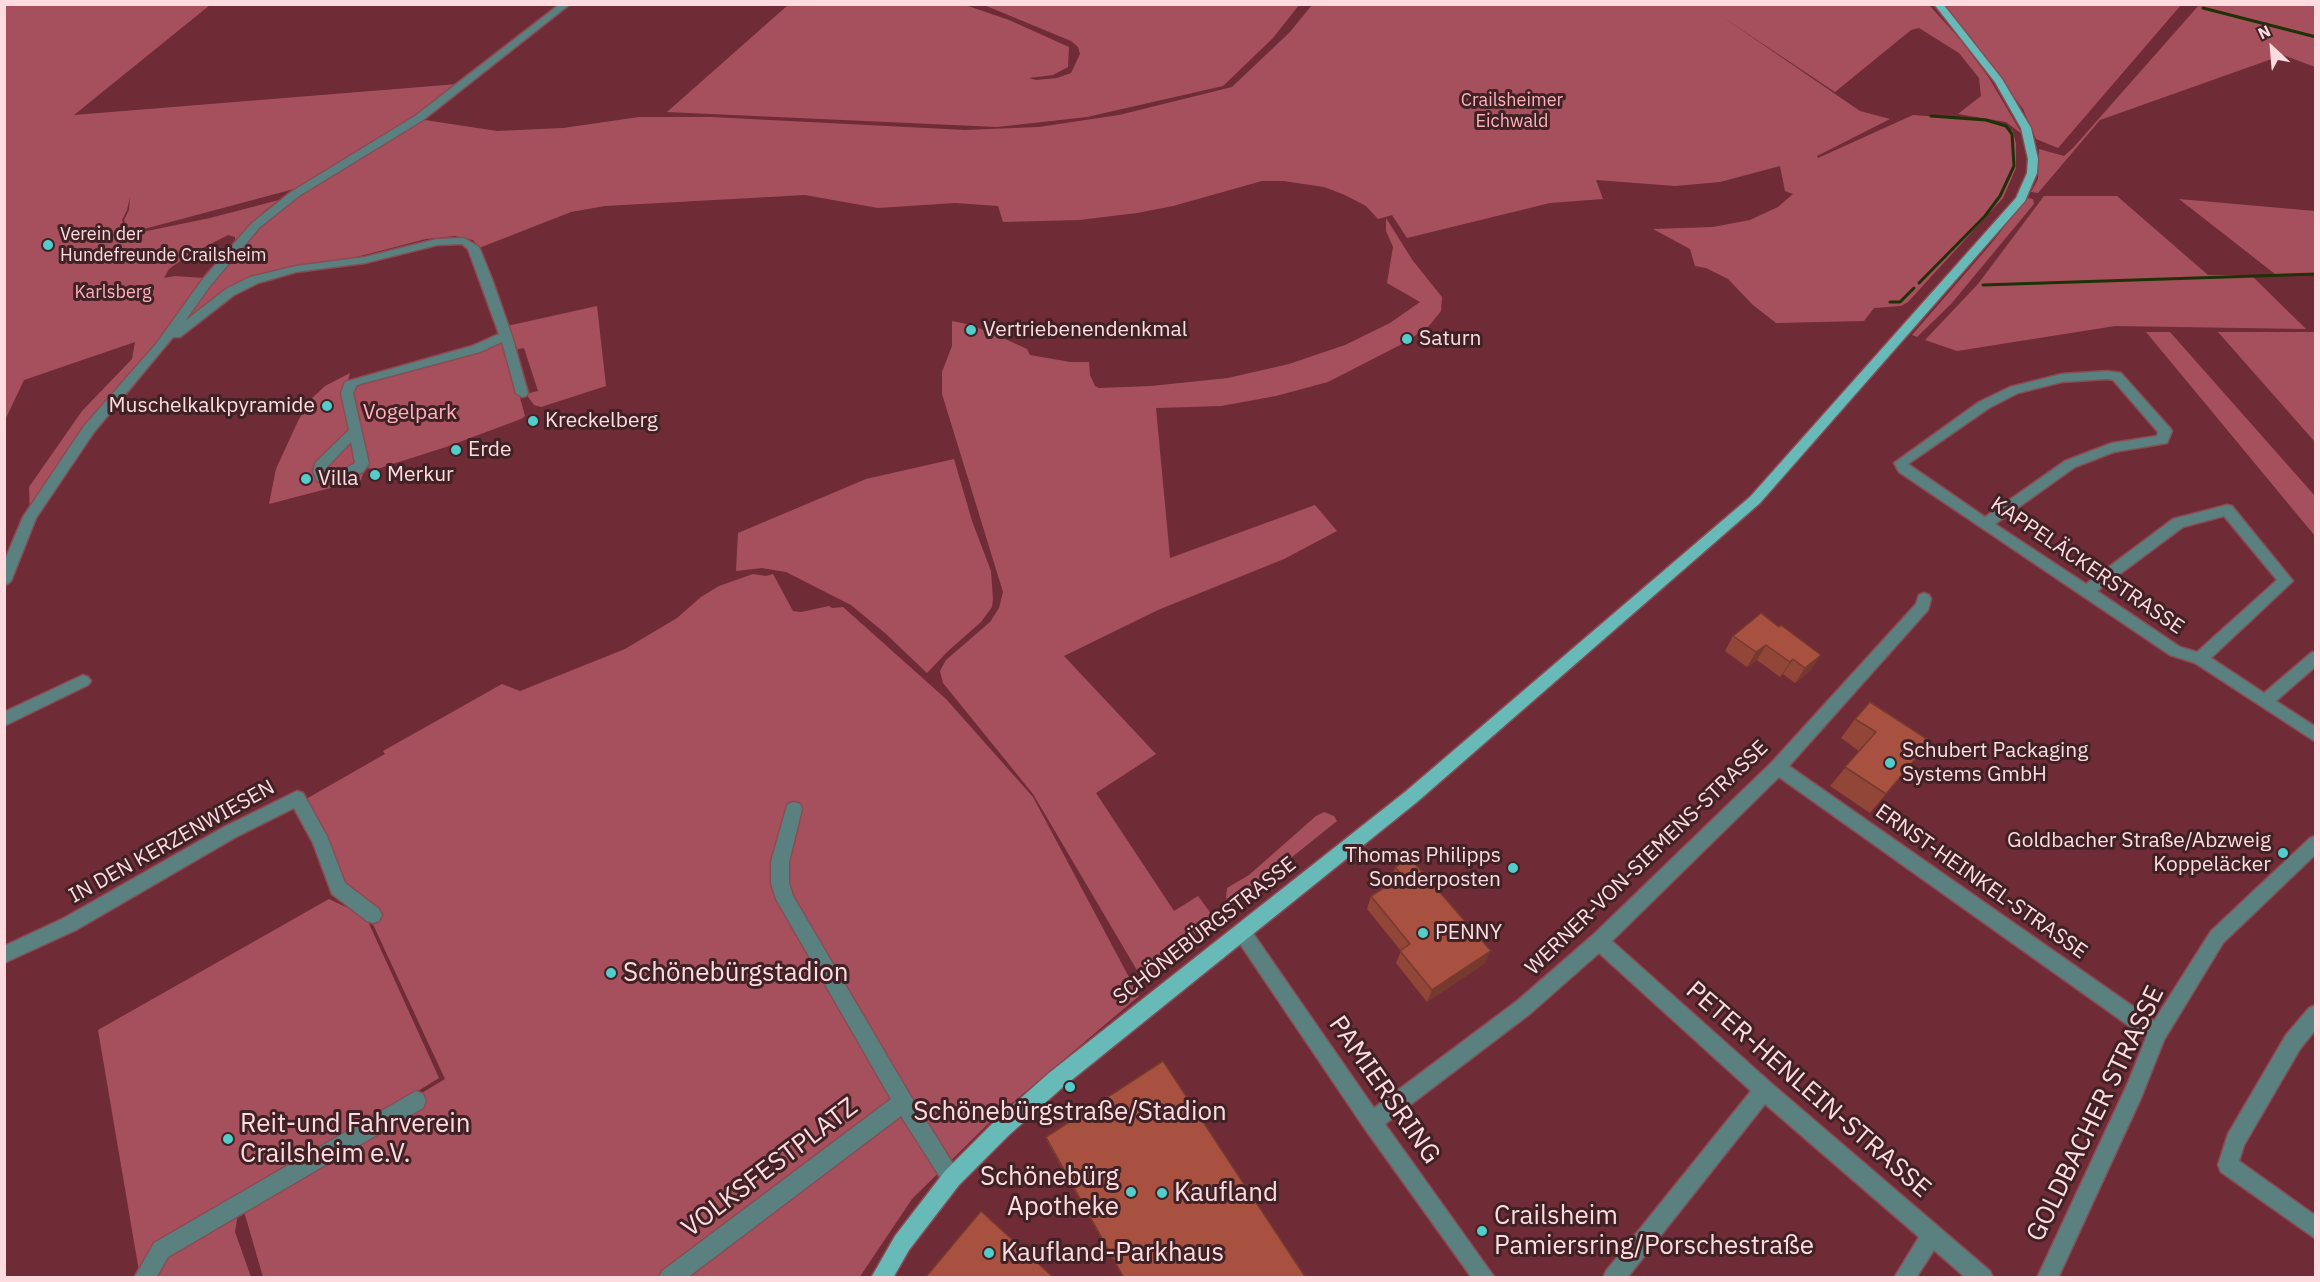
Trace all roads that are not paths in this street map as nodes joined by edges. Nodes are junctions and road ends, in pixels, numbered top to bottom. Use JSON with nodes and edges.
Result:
{"nodes":[{"id":1,"x":566,"y":4,"type":"edge"},
{"id":2,"x":1938,"y":4,"type":"edge"},
{"id":3,"x":506,"y":336,"type":"junction"},
{"id":4,"x":160,"y":347,"type":"junction"},
{"id":5,"x":522,"y":393,"type":"dead end"},
{"id":6,"x":356,"y":431,"type":"junction"},
{"id":7,"x":341,"y":443,"type":"junction"},
{"id":8,"x":343,"y":475,"type":"junction"},
{"id":9,"x":1985,"y":524,"type":"junction"},
{"id":10,"x":4,"y":581,"type":"edge"},
{"id":11,"x":2086,"y":592,"type":"junction"},
{"id":12,"x":1924,"y":599,"type":"dead end"},
{"id":13,"x":2316,"y":657,"type":"edge"},
{"id":14,"x":2200,"y":659,"type":"junction"},
{"id":15,"x":83,"y":681,"type":"dead end"},
{"id":16,"x":2265,"y":702,"type":"junction"},
{"id":17,"x":4,"y":720,"type":"edge"},
{"id":18,"x":2316,"y":736,"type":"edge"},
{"id":19,"x":1778,"y":767,"type":"junction"},
{"id":20,"x":794,"y":809,"type":"dead end"},
{"id":21,"x":2316,"y":843,"type":"edge"},
{"id":22,"x":373,"y":915,"type":"dead end"},
{"id":23,"x":1242,"y":932,"type":"junction"},
{"id":24,"x":1599,"y":941,"type":"junction"},
{"id":25,"x":4,"y":955,"type":"edge"},
{"id":26,"x":2316,"y":1014,"type":"edge"},
{"id":27,"x":2157,"y":1034,"type":"junction"},
{"id":28,"x":1764,"y":1090,"type":"junction"},
{"id":29,"x":416,"y":1101,"type":"dead end"},
{"id":30,"x":903,"y":1102,"type":"junction"},
{"id":31,"x":1372,"y":1122,"type":"junction"},
{"id":32,"x":952,"y":1178,"type":"junction"},
{"id":33,"x":2316,"y":1229,"type":"edge"},
{"id":34,"x":1932,"y":1235,"type":"junction"},
{"id":35,"x":1621,"y":1275,"type":"edge"},
{"id":36,"x":144,"y":1278,"type":"edge"},
{"id":37,"x":669,"y":1278,"type":"edge"},
{"id":38,"x":881,"y":1278,"type":"edge"},
{"id":39,"x":1485,"y":1278,"type":"edge"},
{"id":40,"x":1904,"y":1278,"type":"edge"},
{"id":41,"x":1983,"y":1278,"type":"edge"},
{"id":42,"x":2047,"y":1278,"type":"edge"}],
"edges":[{"from":1,"to":4,"type":"street"},
{"from":2,"to":23,"type":"main road","name":"SCHÖNEBÜRGSTRASSE"},
{"from":3,"to":4,"type":"street"},
{"from":3,"to":5,"type":"street"},
{"from":3,"to":6,"type":"street"},
{"from":4,"to":10,"type":"street"},
{"from":6,"to":7,"type":"street"},
{"from":6,"to":8,"type":"street"},
{"from":7,"to":8,"type":"street"},
{"from":7,"to":8,"type":"street"},
{"from":9,"to":9,"type":"street","name":"KAPPELÄCKERSTRASSE"},
{"from":9,"to":11,"type":"street","name":"KAPPELÄCKERSTRASSE"},
{"from":11,"to":14,"type":"street","name":"KAPPELÄCKERSTRASSE"},
{"from":11,"to":14,"type":"street"},
{"from":12,"to":19,"type":"street","name":"WERNER-VON-SIEMENS-STRASSE"},
{"from":13,"to":16,"type":"street"},
{"from":14,"to":16,"type":"street","name":"KAPPELÄCKERSTRASSE"},
{"from":15,"to":17,"type":"street"},
{"from":16,"to":18,"type":"street","name":"KAPPELÄCKERSTRASSE"},
{"from":19,"to":24,"type":"street","name":"WERNER-VON-SIEMENS-STRASSE"},
{"from":19,"to":27,"type":"street","name":"ERNST-HEINKEL-STRASSE"},
{"from":20,"to":30,"type":"street"},
{"from":21,"to":27,"type":"street","name":"GOLDBACHER STRASSE"},
{"from":22,"to":25,"type":"street","name":"IN DEN KERZENWIESEN"},
{"from":23,"to":31,"type":"street","name":"PAMIERSRING"},
{"from":23,"to":32,"type":"main road","name":"SCHÖNEBÜRGSTRASSE"},
{"from":24,"to":28,"type":"street","name":"PETER-HENLEIN-STRASSE"},
{"from":24,"to":31,"type":"street","name":"WERNER-VON-SIEMENS-STRASSE"},
{"from":26,"to":33,"type":"street"},
{"from":27,"to":42,"type":"street","name":"GOLDBACHER STRASSE"},
{"from":28,"to":34,"type":"street","name":"PETER-HENLEIN-STRASSE"},
{"from":28,"to":35,"type":"street"},
{"from":29,"to":36,"type":"street"},
{"from":30,"to":32,"type":"street"},
{"from":30,"to":37,"type":"street","name":"VOLKSFESTPLATZ"},
{"from":31,"to":39,"type":"street","name":"PAMIERSRING"},
{"from":32,"to":38,"type":"main road","name":"SCHÖNEBÜRGSTRASSE"},
{"from":34,"to":40,"type":"street"},
{"from":34,"to":41,"type":"street","name":"PETER-HENLEIN-STRASSE"}]}
